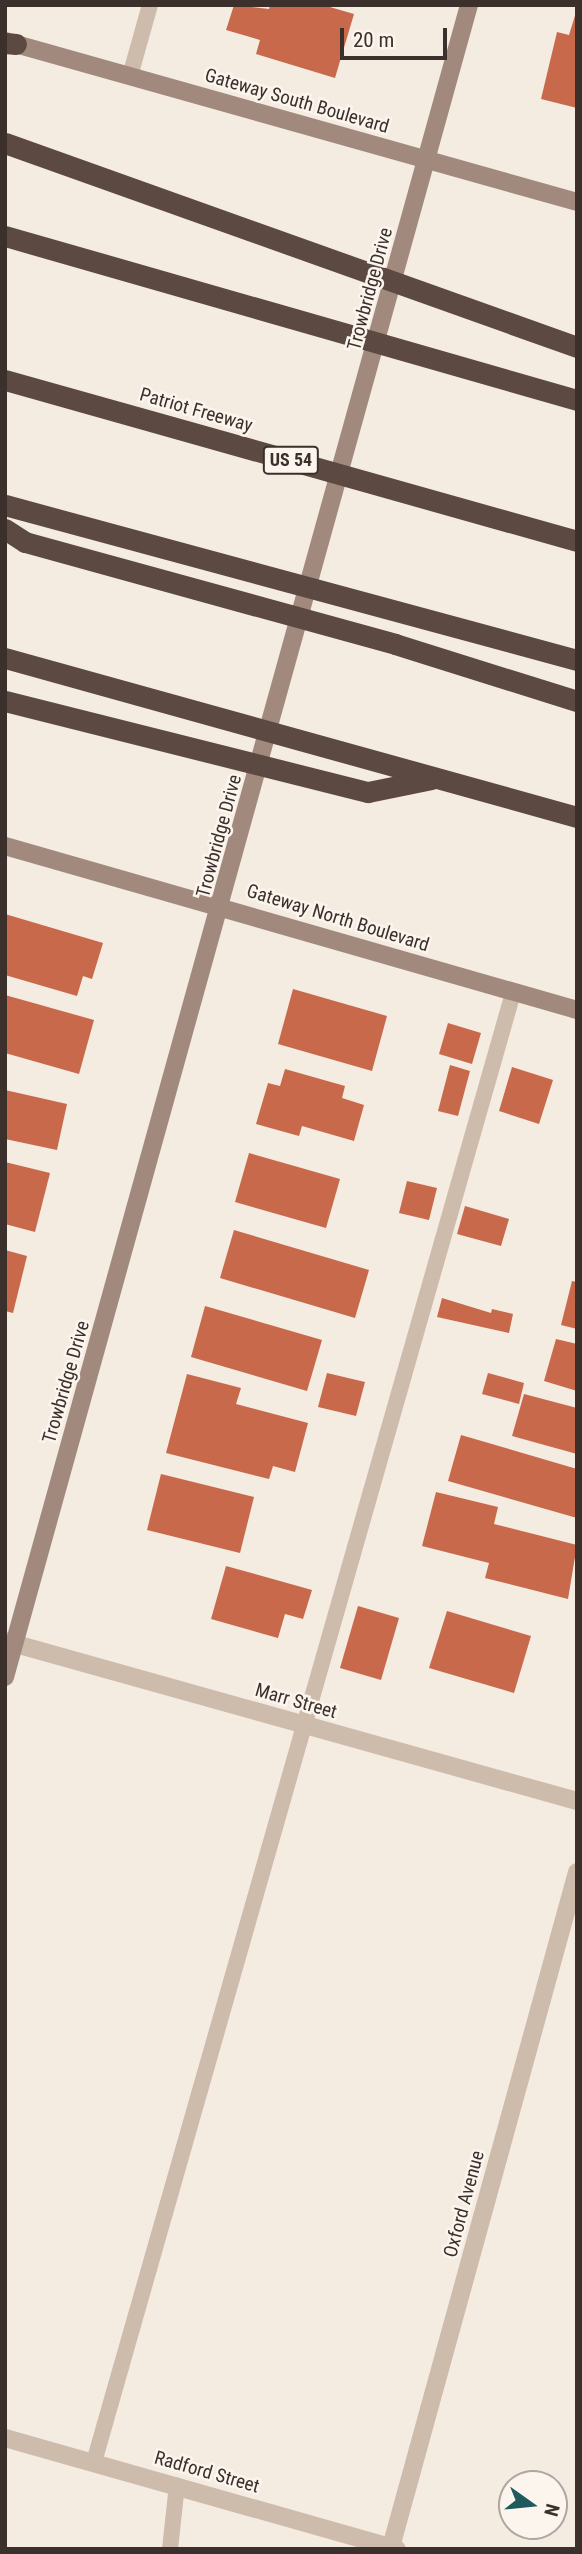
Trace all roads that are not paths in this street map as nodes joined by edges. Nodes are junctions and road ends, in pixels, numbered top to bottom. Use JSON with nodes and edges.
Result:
{"nodes":[{"id":1,"x":149,"y":5,"type":"edge"},
{"id":2,"x":469,"y":5,"type":"edge"},
{"id":3,"x":9,"y":43,"type":"edge"},
{"id":4,"x":130,"y":76,"type":"junction"},
{"id":5,"x":5,"y":143,"type":"edge"},
{"id":6,"x":428,"y":159,"type":"junction"},
{"id":7,"x":577,"y":202,"type":"edge"},
{"id":8,"x":5,"y":236,"type":"edge"},
{"id":9,"x":577,"y":347,"type":"edge"},
{"id":10,"x":5,"y":380,"type":"edge"},
{"id":11,"x":577,"y":400,"type":"edge"},
{"id":12,"x":5,"y":505,"type":"edge"},
{"id":13,"x":5,"y":529,"type":"edge"},
{"id":14,"x":577,"y":541,"type":"edge"},
{"id":15,"x":5,"y":657,"type":"edge"},
{"id":16,"x":577,"y":660,"type":"edge"},
{"id":17,"x":5,"y":701,"type":"edge"},
{"id":18,"x":577,"y":701,"type":"edge"},
{"id":19,"x":437,"y":778,"type":"junction"},
{"id":20,"x":577,"y":817,"type":"edge"},
{"id":21,"x":5,"y":846,"type":"edge"},
{"id":22,"x":222,"y":905,"type":"junction"},
{"id":23,"x":513,"y":993,"type":"junction"},
{"id":24,"x":577,"y":1010,"type":"edge"},
{"id":25,"x":10,"y":1643,"type":"edge"},
{"id":26,"x":5,"y":1677,"type":"edge"},
{"id":27,"x":304,"y":1726,"type":"junction"},
{"id":28,"x":577,"y":1801,"type":"edge"},
{"id":29,"x":577,"y":1872,"type":"edge"},
{"id":30,"x":5,"y":2438,"type":"edge"},
{"id":31,"x":94,"y":2462,"type":"junction"},
{"id":32,"x":177,"y":2486,"type":"junction"},
{"id":33,"x":394,"y":2548,"type":"edge"},
{"id":34,"x":170,"y":2549,"type":"edge"}],
"edges":[{"from":1,"to":4,"type":"lane"},
{"from":2,"to":6,"type":"main road","name":"Trowbridge Drive"},
{"from":3,"to":4,"type":"main road","name":"Gateway South Boulevard"},
{"from":4,"to":6,"type":"main road","name":"Gateway South Boulevard"},
{"from":5,"to":9,"type":"highway"},
{"from":6,"to":7,"type":"main road","name":"Gateway South Boulevard"},
{"from":6,"to":22,"type":"main road","name":"Trowbridge Drive"},
{"from":8,"to":11,"type":"highway"},
{"from":10,"to":14,"type":"highway","name":"Patriot Freeway","number":"US 54"},
{"from":12,"to":16,"type":"highway"},
{"from":13,"to":18,"type":"highway"},
{"from":15,"to":19,"type":"highway"},
{"from":17,"to":19,"type":"highway"},
{"from":19,"to":20,"type":"highway"},
{"from":21,"to":22,"type":"main road","name":"Gateway North Boulevard"},
{"from":22,"to":23,"type":"main road","name":"Gateway North Boulevard"},
{"from":22,"to":25,"type":"main road","name":"Trowbridge Drive"},
{"from":23,"to":24,"type":"main road","name":"Gateway North Boulevard"},
{"from":23,"to":27,"type":"lane"},
{"from":25,"to":26,"type":"main road","name":"Trowbridge Drive"},
{"from":25,"to":27,"type":"street","name":"Marr Street"},
{"from":27,"to":28,"type":"street","name":"Marr Street"},
{"from":27,"to":31,"type":"lane"},
{"from":29,"to":33,"type":"street","name":"Oxford Avenue"},
{"from":30,"to":31,"type":"street","name":"Radford Street"},
{"from":31,"to":32,"type":"street","name":"Radford Street"},
{"from":32,"to":33,"type":"street","name":"Radford Street"},
{"from":32,"to":34,"type":"lane"}]}
